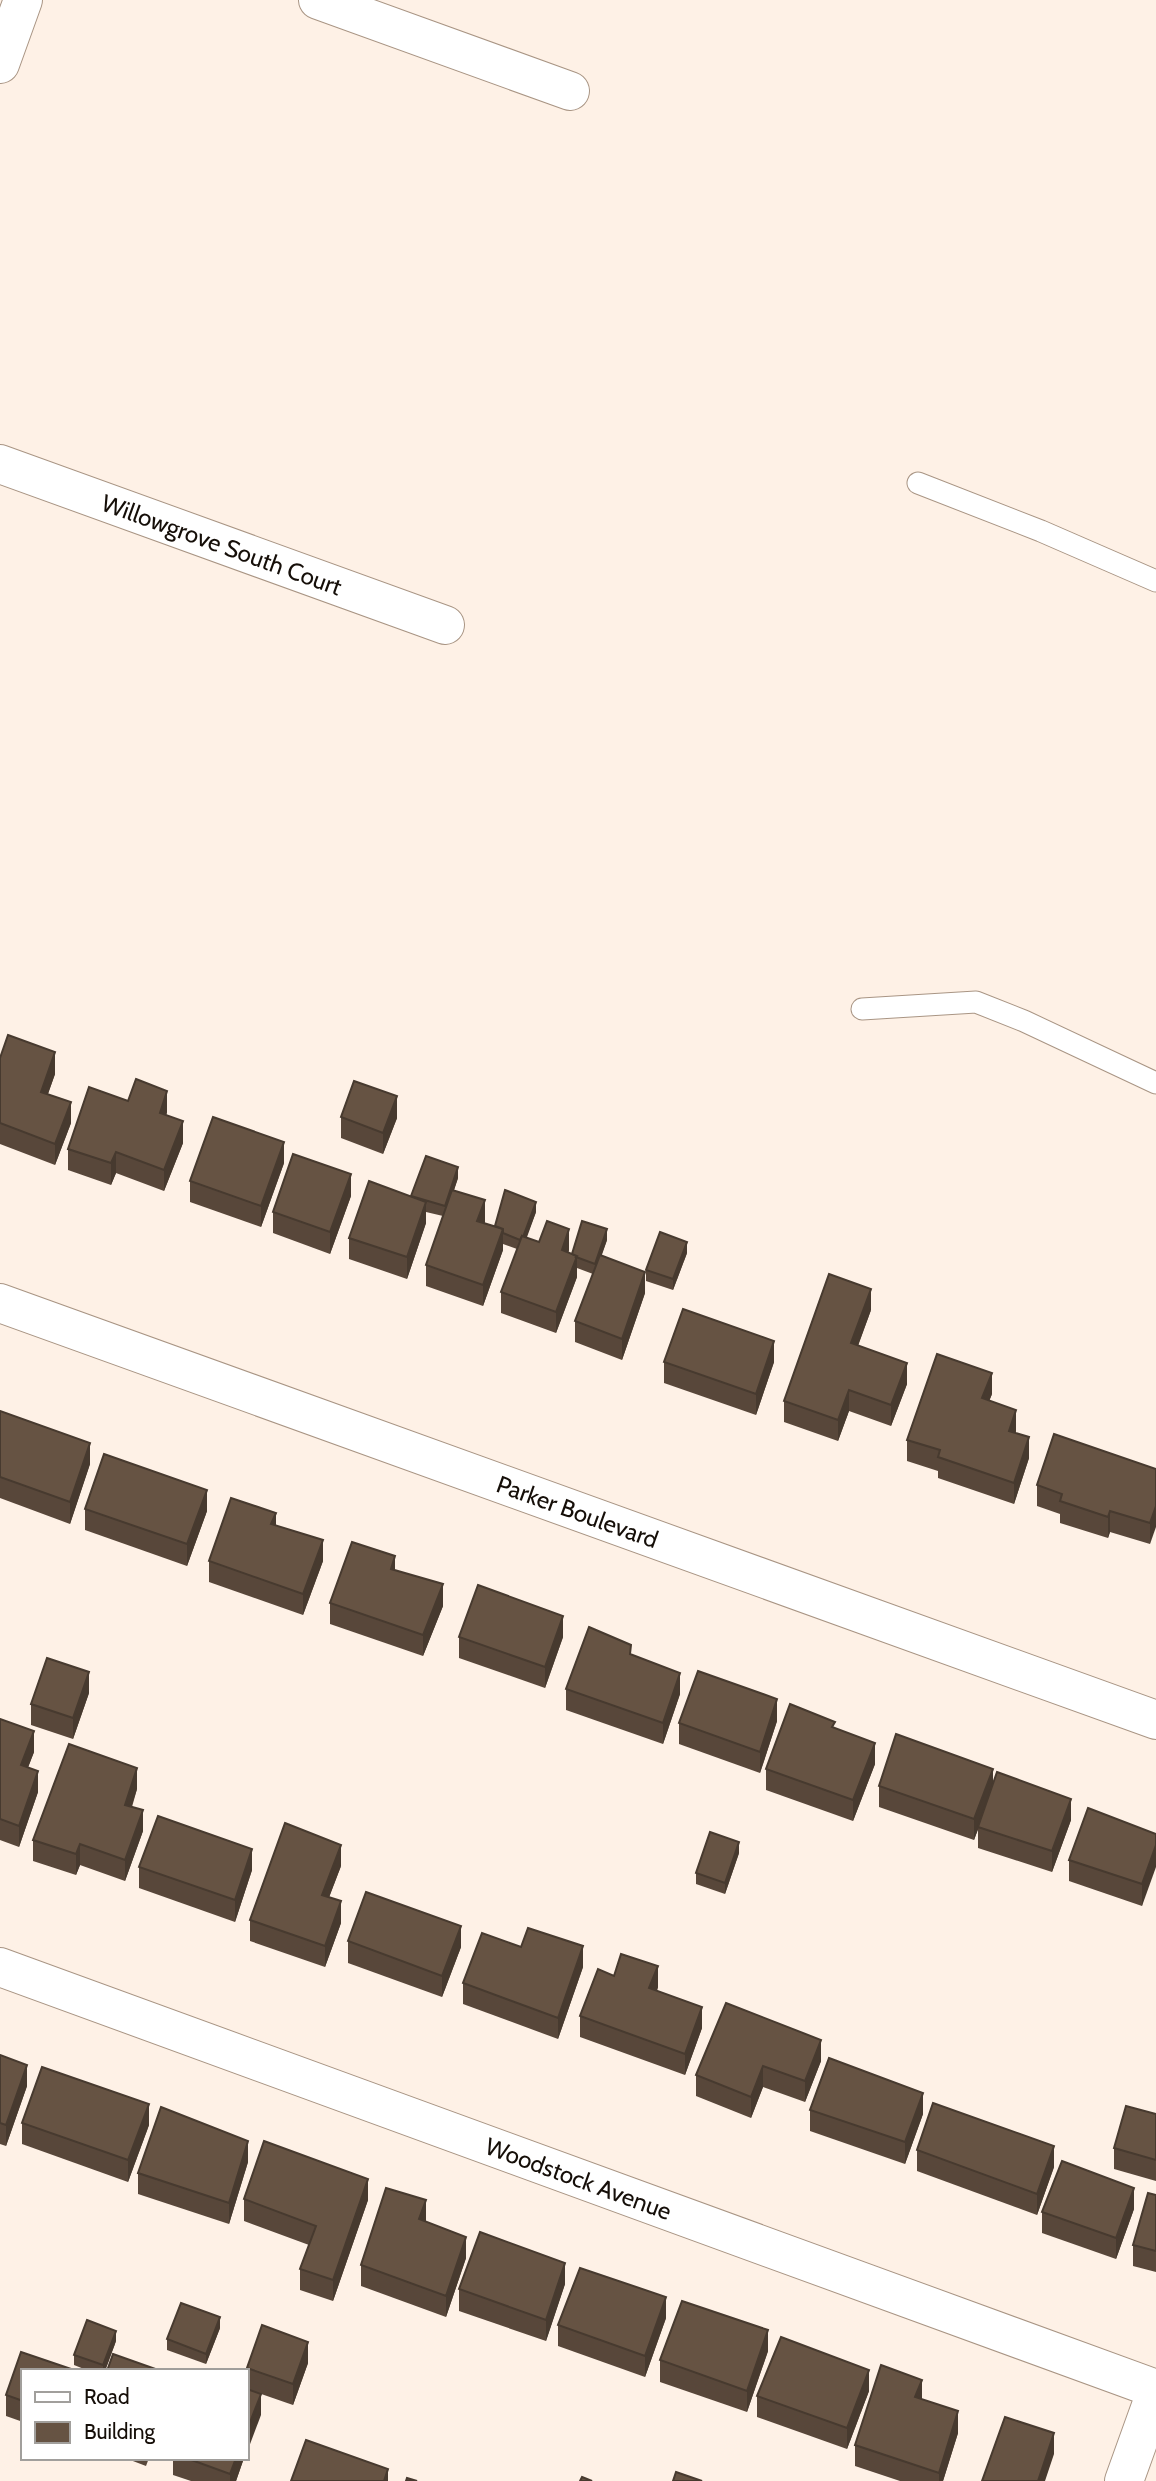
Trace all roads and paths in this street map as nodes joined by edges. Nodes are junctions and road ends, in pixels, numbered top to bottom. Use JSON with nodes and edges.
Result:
{"nodes":[{"id":1,"x":23,"y":0,"type":"edge"},
{"id":2,"x":318,"y":0,"type":"edge"},
{"id":3,"x":0,"y":64,"type":"edge"},
{"id":4,"x":570,"y":91,"type":"dead end"},
{"id":5,"x":0,"y":464,"type":"edge"},
{"id":6,"x":918,"y":483,"type":"dead end"},
{"id":7,"x":1156,"y":581,"type":"edge"},
{"id":8,"x":445,"y":625,"type":"dead end"},
{"id":9,"x":862,"y":1009,"type":"dead end"},
{"id":10,"x":1156,"y":1083,"type":"edge"},
{"id":11,"x":0,"y":1303,"type":"edge"},
{"id":12,"x":1156,"y":1720,"type":"edge"},
{"id":13,"x":0,"y":1967,"type":"edge"},
{"id":14,"x":1156,"y":2391,"type":"edge"},
{"id":15,"x":1124,"y":2481,"type":"edge"}],
"edges":[{"from":1,"to":3,"type":"street"},
{"from":2,"to":4,"type":"street"},
{"from":5,"to":8,"type":"street","name":"Willowgrove South Court"},
{"from":6,"to":7,"type":"lane"},
{"from":9,"to":10,"type":"lane"},
{"from":11,"to":12,"type":"street","name":"Parker Boulevard"},
{"from":13,"to":14,"type":"street","name":"Woodstock Avenue"},
{"from":14,"to":15,"type":"street"}]}
